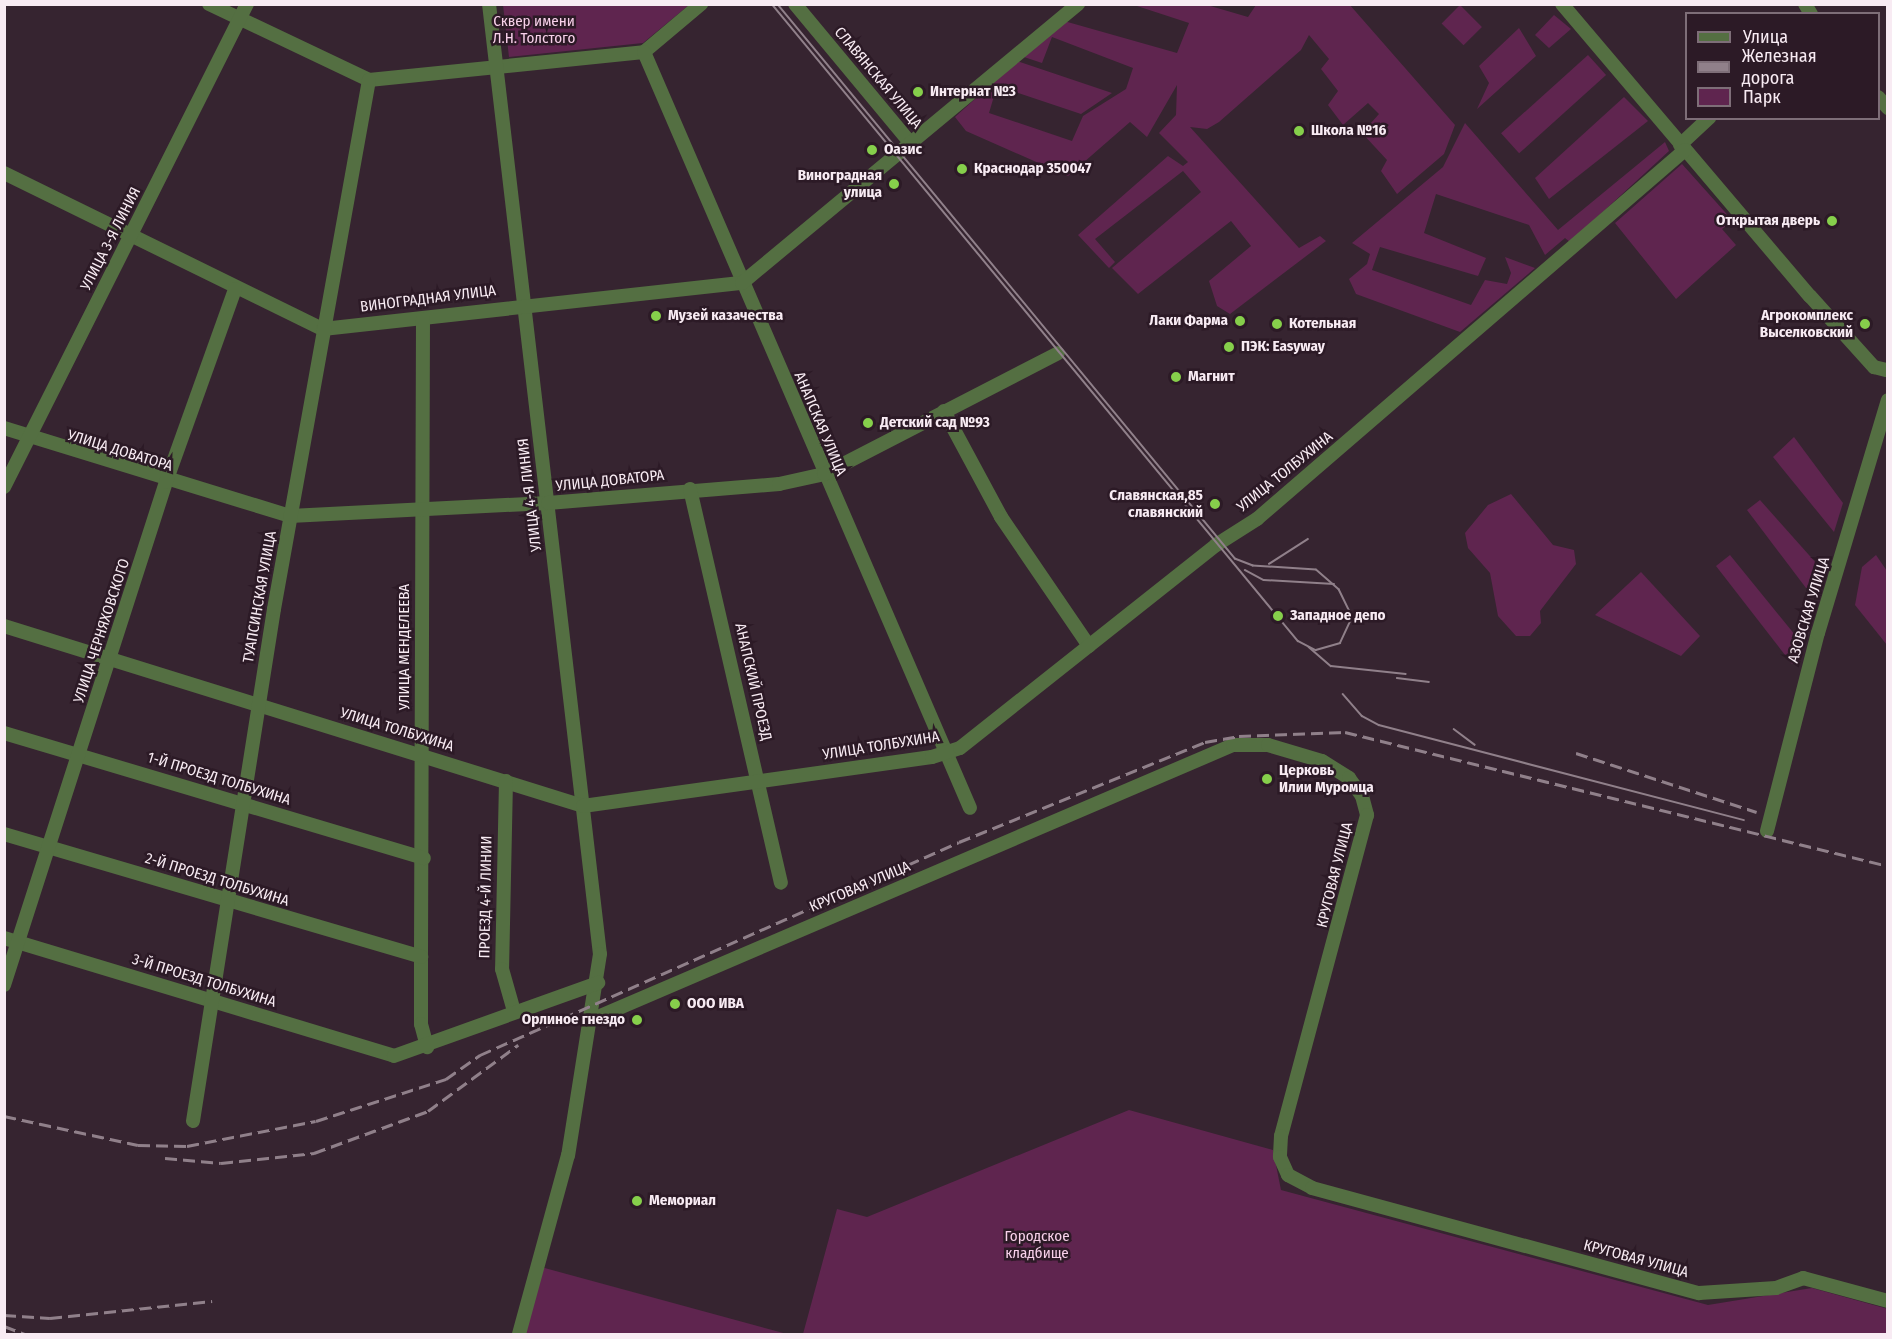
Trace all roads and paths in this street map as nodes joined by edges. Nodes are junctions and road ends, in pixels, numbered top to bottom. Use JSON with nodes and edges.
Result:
{"nodes":[{"id":1,"x":209,"y":4,"type":"edge"},
{"id":2,"x":247,"y":4,"type":"edge"},
{"id":3,"x":489,"y":4,"type":"edge"},
{"id":4,"x":701,"y":4,"type":"edge"},
{"id":5,"x":795,"y":4,"type":"edge"},
{"id":6,"x":1078,"y":4,"type":"edge"},
{"id":7,"x":1562,"y":4,"type":"edge"},
{"id":8,"x":240,"y":19,"type":"junction"},
{"id":9,"x":644,"y":52,"type":"junction"},
{"id":10,"x":497,"y":66,"type":"junction"},
{"id":11,"x":369,"y":80,"type":"junction"},
{"id":12,"x":1707,"y":120,"type":"edge"},
{"id":13,"x":912,"y":145,"type":"junction"},
{"id":14,"x":1682,"y":148,"type":"junction"},
{"id":15,"x":4,"y":173,"type":"edge"},
{"id":16,"x":131,"y":236,"type":"junction"},
{"id":17,"x":742,"y":283,"type":"junction"},
{"id":18,"x":235,"y":289,"type":"junction"},
{"id":19,"x":524,"y":303,"type":"junction"},
{"id":20,"x":423,"y":318,"type":"junction"},
{"id":21,"x":323,"y":328,"type":"junction"},
{"id":22,"x":1058,"y":353,"type":"dead end"},
{"id":23,"x":1887,"y":372,"type":"edge"},
{"id":24,"x":1887,"y":400,"type":"edge"},
{"id":25,"x":944,"y":411,"type":"junction"},
{"id":26,"x":4,"y":428,"type":"edge"},
{"id":27,"x":28,"y":440,"type":"junction"},
{"id":28,"x":824,"y":474,"type":"junction"},
{"id":29,"x":166,"y":482,"type":"junction"},
{"id":30,"x":4,"y":487,"type":"edge"},
{"id":31,"x":690,"y":489,"type":"junction"},
{"id":32,"x":548,"y":503,"type":"junction"},
{"id":33,"x":422,"y":512,"type":"junction"},
{"id":34,"x":290,"y":516,"type":"junction"},
{"id":35,"x":4,"y":626,"type":"edge"},
{"id":36,"x":1089,"y":646,"type":"junction"},
{"id":37,"x":112,"y":658,"type":"junction"},
{"id":38,"x":259,"y":704,"type":"junction"},
{"id":39,"x":4,"y":733,"type":"edge"},
{"id":40,"x":945,"y":753,"type":"junction"},
{"id":41,"x":79,"y":754,"type":"junction"},
{"id":42,"x":422,"y":755,"type":"junction"},
{"id":43,"x":506,"y":781,"type":"junction"},
{"id":44,"x":760,"y":782,"type":"junction"},
{"id":45,"x":244,"y":804,"type":"junction"},
{"id":46,"x":583,"y":806,"type":"junction"},
{"id":47,"x":970,"y":808,"type":"dead end"},
{"id":48,"x":1767,"y":831,"type":"dead end"},
{"id":49,"x":4,"y":834,"type":"edge"},
{"id":50,"x":49,"y":846,"type":"junction"},
{"id":51,"x":424,"y":858,"type":"junction"},
{"id":52,"x":781,"y":883,"type":"dead end"},
{"id":53,"x":230,"y":901,"type":"junction"},
{"id":54,"x":10,"y":939,"type":"edge"},
{"id":55,"x":421,"y":957,"type":"junction"},
{"id":56,"x":598,"y":983,"type":"junction"},
{"id":57,"x":4,"y":985,"type":"edge"},
{"id":58,"x":209,"y":1000,"type":"junction"},
{"id":59,"x":514,"y":1011,"type":"junction"},
{"id":60,"x":591,"y":1020,"type":"junction"},
{"id":61,"x":428,"y":1047,"type":"junction"},
{"id":62,"x":193,"y":1121,"type":"dead end"},
{"id":63,"x":1887,"y":1301,"type":"edge"},
{"id":64,"x":519,"y":1335,"type":"edge"}],
"edges":[{"from":1,"to":8,"type":"street"},
{"from":2,"to":8,"type":"street","name":"УЛИЦА 3-Я ЛИНИЯ"},
{"from":3,"to":10,"type":"street","name":"УЛИЦА 4-Я ЛИНИЯ"},
{"from":4,"to":9,"type":"street"},
{"from":5,"to":13,"type":"street","name":"СЛАВЯНСКАЯ УЛИЦА"},
{"from":6,"to":13,"type":"street"},
{"from":7,"to":14,"type":"street"},
{"from":8,"to":11,"type":"street"},
{"from":8,"to":16,"type":"street","name":"УЛИЦА 3-Я ЛИНИЯ"},
{"from":9,"to":10,"type":"street"},
{"from":9,"to":17,"type":"street","name":"АНАПСКАЯ УЛИЦА"},
{"from":10,"to":11,"type":"street"},
{"from":10,"to":19,"type":"street","name":"УЛИЦА 4-Я ЛИНИЯ"},
{"from":11,"to":21,"type":"street","name":"ТУАПСИНСКАЯ УЛИЦА"},
{"from":12,"to":14,"type":"street","name":"УЛИЦА ТОЛБУХИНА"},
{"from":13,"to":17,"type":"street"},
{"from":14,"to":23,"type":"street"},
{"from":14,"to":36,"type":"street","name":"УЛИЦА ТОЛБУХИНА"},
{"from":15,"to":16,"type":"street","name":"ВИНОГРАДНАЯ УЛИЦА"},
{"from":16,"to":18,"type":"street","name":"ВИНОГРАДНАЯ УЛИЦА"},
{"from":16,"to":27,"type":"street","name":"УЛИЦА 3-Я ЛИНИЯ"},
{"from":17,"to":19,"type":"street","name":"ВИНОГРАДНАЯ УЛИЦА"},
{"from":17,"to":28,"type":"street","name":"АНАПСКАЯ УЛИЦА"},
{"from":18,"to":21,"type":"street","name":"ВИНОГРАДНАЯ УЛИЦА"},
{"from":18,"to":29,"type":"street","name":"УЛИЦА ЧЕРНЯХОВСКОГО"},
{"from":19,"to":20,"type":"street","name":"ВИНОГРАДНАЯ УЛИЦА"},
{"from":19,"to":32,"type":"street","name":"УЛИЦА 4-Я ЛИНИЯ"},
{"from":20,"to":21,"type":"street","name":"ВИНОГРАДНАЯ УЛИЦА"},
{"from":20,"to":33,"type":"street","name":"УЛИЦА МЕНДЕЛЕЕВА"},
{"from":21,"to":34,"type":"street","name":"ТУАПСИНСКАЯ УЛИЦА"},
{"from":22,"to":25,"type":"street","name":"УЛИЦА ДОВАТОРА"},
{"from":24,"to":48,"type":"street","name":"АЗОВСКАЯ УЛИЦА"},
{"from":25,"to":28,"type":"street","name":"УЛИЦА ДОВАТОРА"},
{"from":25,"to":36,"type":"street"},
{"from":26,"to":27,"type":"street","name":"УЛИЦА ДОВАТОРА"},
{"from":27,"to":29,"type":"street","name":"УЛИЦА ДОВАТОРА"},
{"from":27,"to":30,"type":"street","name":"УЛИЦА 3-Я ЛИНИЯ"},
{"from":28,"to":31,"type":"street","name":"УЛИЦА ДОВАТОРА"},
{"from":28,"to":40,"type":"street","name":"АНАПСКАЯ УЛИЦА"},
{"from":29,"to":34,"type":"street","name":"УЛИЦА ДОВАТОРА"},
{"from":29,"to":37,"type":"street","name":"УЛИЦА ЧЕРНЯХОВСКОГО"},
{"from":31,"to":32,"type":"street","name":"УЛИЦА ДОВАТОРА"},
{"from":31,"to":44,"type":"street","name":"АНАПСКИЙ ПРОЕЗД"},
{"from":32,"to":33,"type":"street","name":"УЛИЦА ДОВАТОРА"},
{"from":32,"to":46,"type":"street","name":"УЛИЦА 4-Я ЛИНИЯ"},
{"from":33,"to":34,"type":"street","name":"УЛИЦА ДОВАТОРА"},
{"from":33,"to":42,"type":"street","name":"УЛИЦА МЕНДЕЛЕЕВА"},
{"from":34,"to":38,"type":"street","name":"ТУАПСИНСКАЯ УЛИЦА"},
{"from":35,"to":37,"type":"street","name":"УЛИЦА ТОЛБУХИНА"},
{"from":36,"to":40,"type":"street","name":"УЛИЦА ТОЛБУХИНА"},
{"from":37,"to":38,"type":"street","name":"УЛИЦА ТОЛБУХИНА"},
{"from":37,"to":41,"type":"street","name":"УЛИЦА ЧЕРНЯХОВСКОГО"},
{"from":38,"to":42,"type":"street","name":"УЛИЦА ТОЛБУХИНА"},
{"from":38,"to":45,"type":"street","name":"ТУАПСИНСКАЯ УЛИЦА"},
{"from":39,"to":41,"type":"street","name":"1-Й ПРОЕЗД ТОЛБУХИНА"},
{"from":40,"to":44,"type":"street","name":"УЛИЦА ТОЛБУХИНА"},
{"from":40,"to":47,"type":"street","name":"АНАПСКАЯ УЛИЦА"},
{"from":41,"to":45,"type":"street","name":"1-Й ПРОЕЗД ТОЛБУХИНА"},
{"from":41,"to":50,"type":"street","name":"УЛИЦА ЧЕРНЯХОВСКОГО"},
{"from":42,"to":43,"type":"street","name":"УЛИЦА ТОЛБУХИНА"},
{"from":42,"to":51,"type":"street","name":"УЛИЦА МЕНДЕЛЕЕВА"},
{"from":43,"to":46,"type":"street","name":"УЛИЦА ТОЛБУХИНА"},
{"from":43,"to":59,"type":"street","name":"ПРОЕЗД 4-Й ЛИНИИ"},
{"from":44,"to":46,"type":"street","name":"УЛИЦА ТОЛБУХИНА"},
{"from":44,"to":52,"type":"street","name":"АНАПСКИЙ ПРОЕЗД"},
{"from":45,"to":51,"type":"street","name":"1-Й ПРОЕЗД ТОЛБУХИНА"},
{"from":45,"to":53,"type":"street","name":"ТУАПСИНСКАЯ УЛИЦА"},
{"from":46,"to":56,"type":"street","name":"УЛИЦА 4-Я ЛИНИЯ"},
{"from":49,"to":50,"type":"street","name":"2-Й ПРОЕЗД ТОЛБУХИНА"},
{"from":50,"to":53,"type":"street","name":"2-Й ПРОЕЗД ТОЛБУХИНА"},
{"from":50,"to":54,"type":"street","name":"УЛИЦА ЧЕРНЯХОВСКОГО"},
{"from":51,"to":55,"type":"street","name":"УЛИЦА МЕНДЕЛЕЕВА"},
{"from":53,"to":55,"type":"street","name":"2-Й ПРОЕЗД ТОЛБУХИНА"},
{"from":53,"to":58,"type":"street","name":"ТУАПСИНСКАЯ УЛИЦА"},
{"from":54,"to":57,"type":"street","name":"УЛИЦА ЧЕРНЯХОВСКОГО"},
{"from":54,"to":58,"type":"street","name":"3-Й ПРОЕЗД ТОЛБУХИНА"},
{"from":55,"to":61,"type":"street","name":"УЛИЦА МЕНДЕЛЕЕВА"},
{"from":56,"to":59,"type":"street"},
{"from":56,"to":60,"type":"street","name":"УЛИЦА 4-Я ЛИНИЯ"},
{"from":58,"to":61,"type":"street","name":"3-Й ПРОЕЗД ТОЛБУХИНА"},
{"from":58,"to":62,"type":"street","name":"ТУАПСИНСКАЯ УЛИЦА"},
{"from":59,"to":61,"type":"street"},
{"from":60,"to":63,"type":"street","name":"КРУГОВАЯ УЛИЦА"},
{"from":60,"to":64,"type":"street","name":"УЛИЦА 4-Я ЛИНИЯ"}]}
